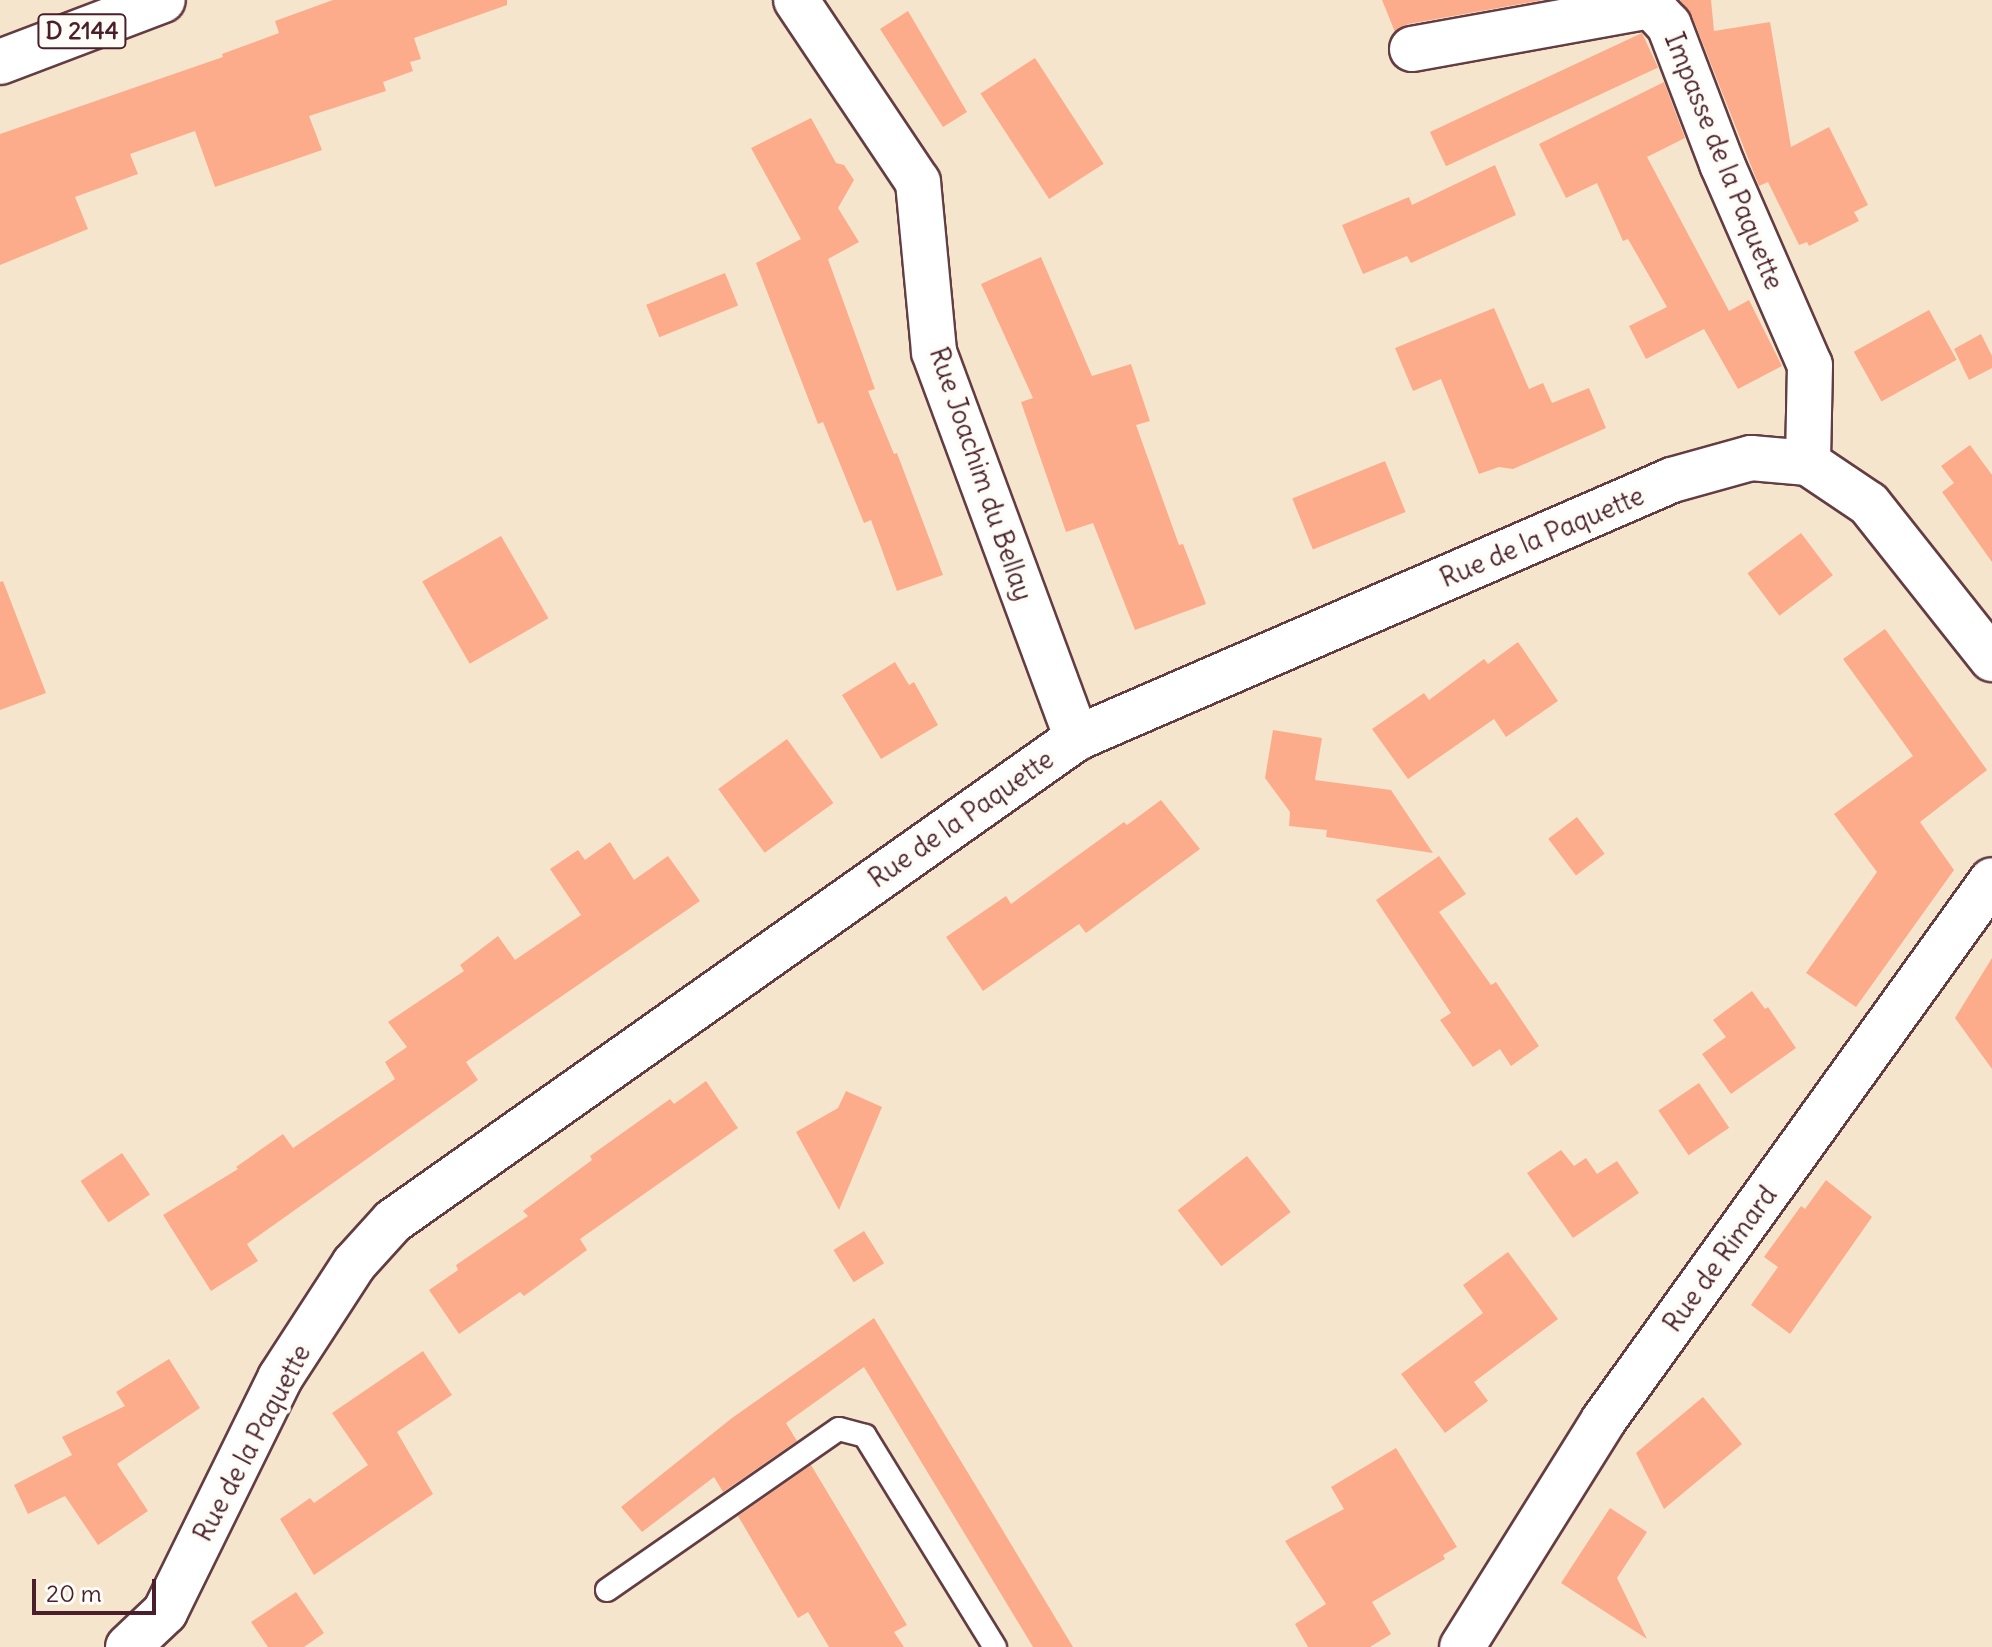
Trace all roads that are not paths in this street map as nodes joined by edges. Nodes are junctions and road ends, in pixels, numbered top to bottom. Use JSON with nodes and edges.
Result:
{"nodes":[{"id":1,"x":163,"y":0,"type":"edge"},
{"id":2,"x":796,"y":0,"type":"edge"},
{"id":3,"x":1412,"y":49,"type":"dead end"},
{"id":4,"x":0,"y":62,"type":"edge"},
{"id":5,"x":1808,"y":463,"type":"junction"},
{"id":6,"x":1992,"y":659,"type":"edge"},
{"id":7,"x":1077,"y":738,"type":"junction"},
{"id":8,"x":1992,"y":880,"type":"edge"},
{"id":9,"x":607,"y":1590,"type":"dead end"},
{"id":10,"x":128,"y":1647,"type":"edge"},
{"id":11,"x":995,"y":1647,"type":"edge"},
{"id":12,"x":1462,"y":1647,"type":"edge"}],
"edges":[{"from":1,"to":4,"type":"street","number":"D 2144"},
{"from":2,"to":7,"type":"street","name":"Rue Joachim du Bellay"},
{"from":3,"to":5,"type":"street","name":"Impasse de la Paquette"},
{"from":5,"to":6,"type":"street","name":"Rue de la Paquette"},
{"from":5,"to":7,"type":"street","name":"Rue de la Paquette"},
{"from":7,"to":10,"type":"street","name":"Rue de la Paquette"},
{"from":8,"to":12,"type":"street","name":"Rue de Rimard"},
{"from":9,"to":11,"type":"lane"}]}
